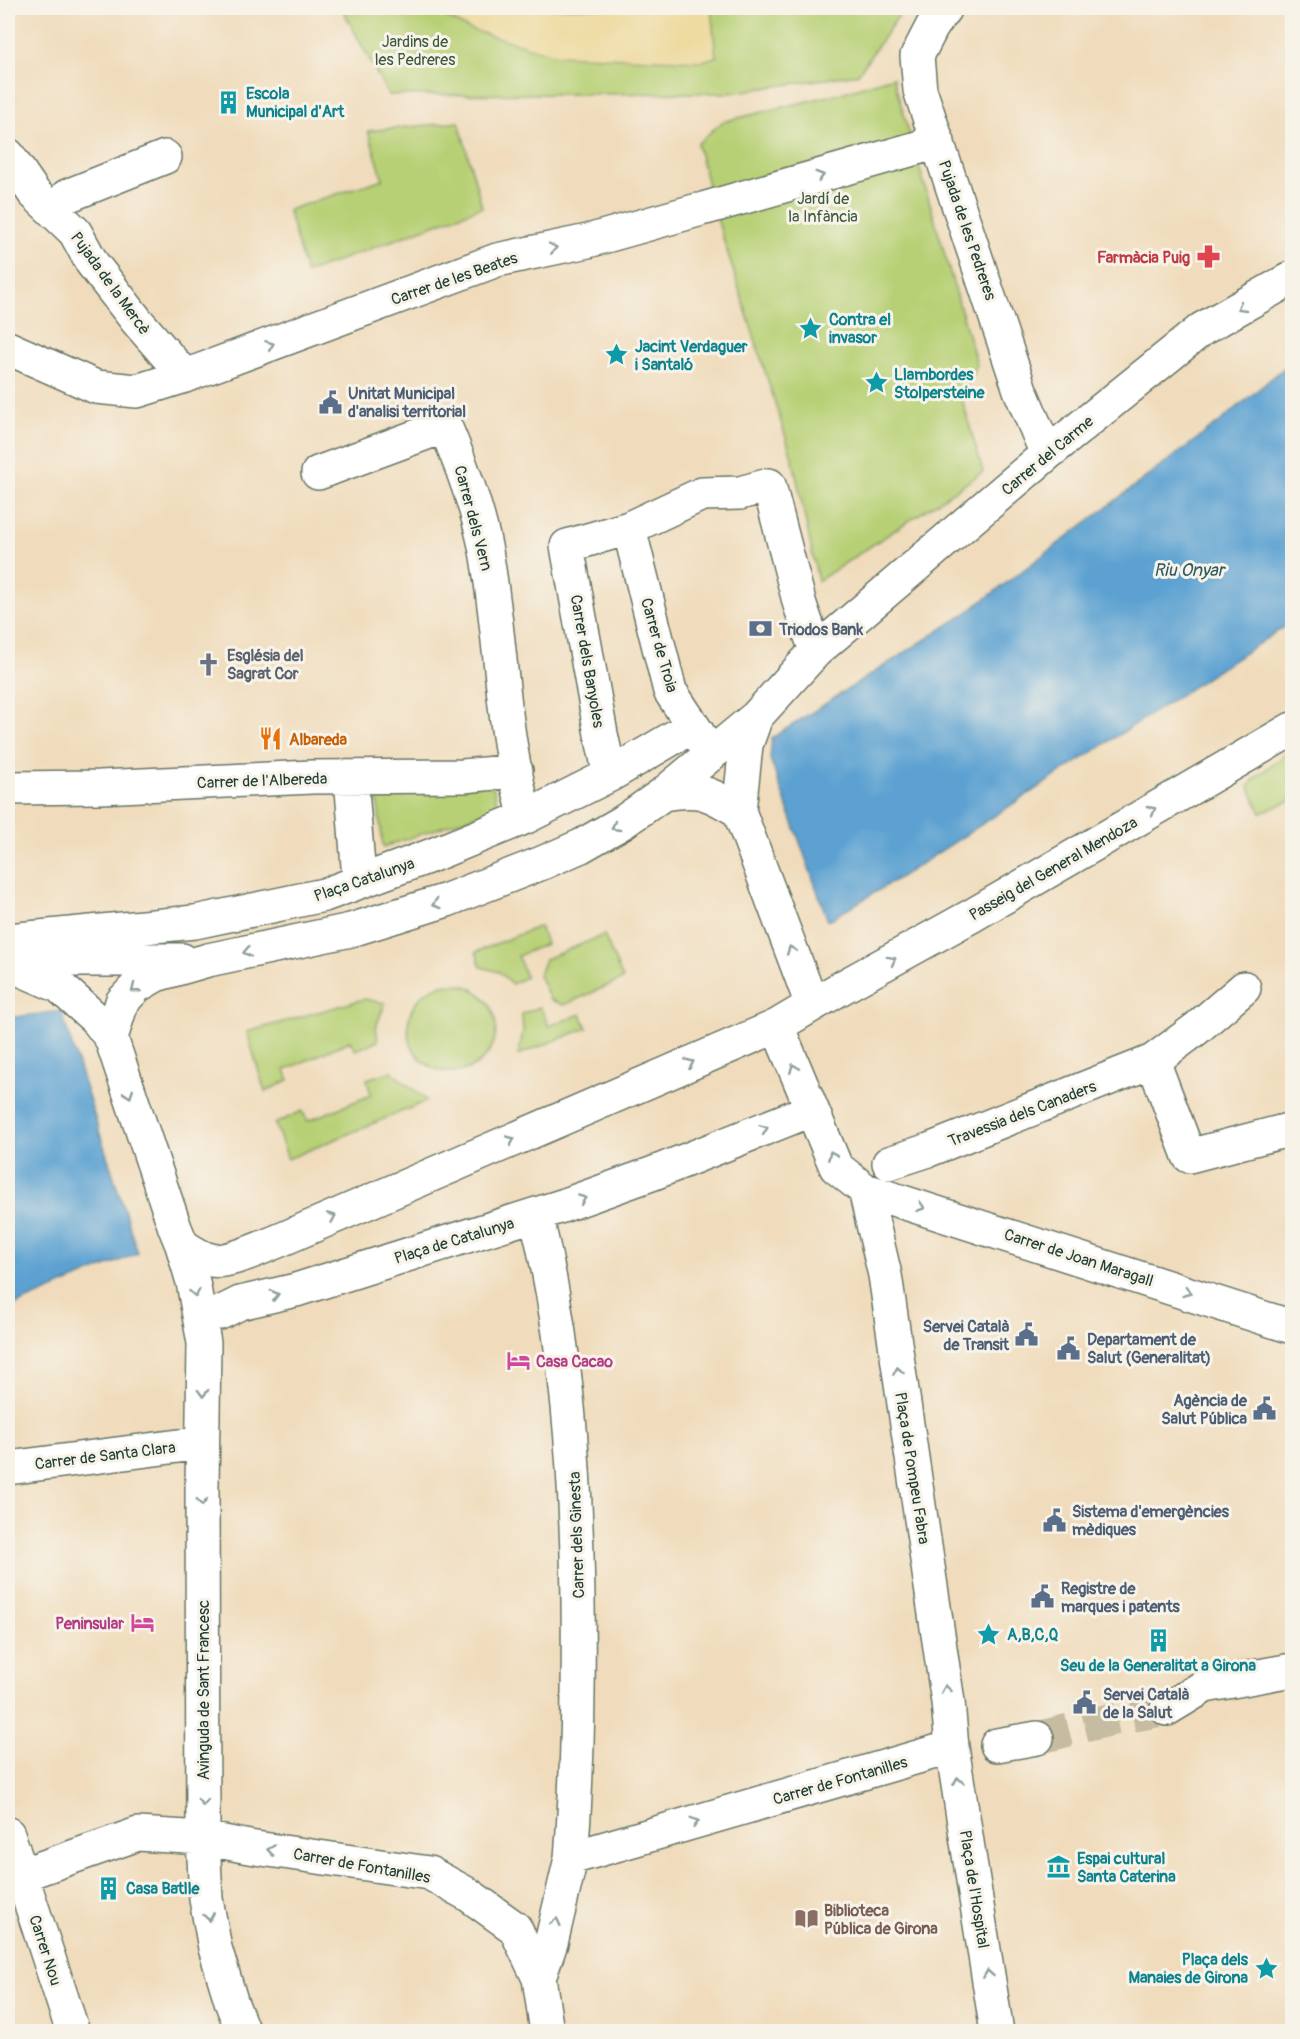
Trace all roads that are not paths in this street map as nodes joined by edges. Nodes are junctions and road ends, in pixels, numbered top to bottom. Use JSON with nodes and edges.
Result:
{"nodes":[{"id":1,"x":945,"y":8,"type":"edge"},
{"id":2,"x":938,"y":142,"type":"junction"},
{"id":3,"x":8,"y":155,"type":"edge"},
{"id":4,"x":165,"y":157,"type":"dead end"},
{"id":5,"x":67,"y":196,"type":"dead end"},
{"id":6,"x":1293,"y":278,"type":"edge"},
{"id":7,"x":8,"y":348,"type":"edge"},
{"id":8,"x":200,"y":371,"type":"junction"},
{"id":9,"x":1047,"y":454,"type":"junction"},
{"id":10,"x":318,"y":473,"type":"dead end"},
{"id":11,"x":629,"y":528,"type":"junction"},
{"id":12,"x":816,"y":651,"type":"junction"},
{"id":13,"x":756,"y":717,"type":"junction"},
{"id":14,"x":693,"y":726,"type":"junction"},
{"id":15,"x":1293,"y":729,"type":"edge"},
{"id":16,"x":711,"y":754,"type":"junction"},
{"id":17,"x":516,"y":771,"type":"junction"},
{"id":18,"x":610,"y":775,"type":"junction"},
{"id":19,"x":351,"y":777,"type":"junction"},
{"id":20,"x":8,"y":788,"type":"edge"},
{"id":21,"x":663,"y":794,"type":"junction"},
{"id":22,"x":739,"y":811,"type":"junction"},
{"id":23,"x":526,"y":817,"type":"junction"},
{"id":24,"x":358,"y":866,"type":"dead end"},
{"id":25,"x":9,"y":957,"type":"edge"},
{"id":26,"x":208,"y":960,"type":"junction"},
{"id":27,"x":1244,"y":988,"type":"dead end"},
{"id":28,"x":812,"y":1005,"type":"junction"},
{"id":29,"x":777,"y":1026,"type":"junction"},
{"id":30,"x":111,"y":1038,"type":"junction"},
{"id":31,"x":1153,"y":1061,"type":"junction"},
{"id":32,"x":811,"y":1110,"type":"junction"},
{"id":33,"x":1293,"y":1129,"type":"edge"},
{"id":34,"x":889,"y":1163,"type":"dead end"},
{"id":35,"x":865,"y":1190,"type":"junction"},
{"id":36,"x":536,"y":1215,"type":"junction"},
{"id":37,"x":278,"y":1241,"type":"junction"},
{"id":38,"x":182,"y":1245,"type":"junction"},
{"id":39,"x":220,"y":1313,"type":"junction"},
{"id":40,"x":1293,"y":1327,"type":"edge"},
{"id":41,"x":204,"y":1343,"type":"junction"},
{"id":42,"x":202,"y":1443,"type":"junction"},
{"id":43,"x":8,"y":1468,"type":"edge"},
{"id":44,"x":1293,"y":1670,"type":"edge"},
{"id":45,"x":1167,"y":1709,"type":"tunnel mouth"},
{"id":46,"x":1038,"y":1738,"type":"tunnel mouth"},
{"id":47,"x":997,"y":1745,"type":"dead end"},
{"id":48,"x":952,"y":1747,"type":"junction"},
{"id":49,"x":8,"y":1834,"type":"edge"},
{"id":50,"x":202,"y":1838,"type":"junction"},
{"id":51,"x":571,"y":1858,"type":"junction"},
{"id":52,"x":21,"y":1875,"type":"junction"},
{"id":53,"x":540,"y":1978,"type":"junction"},
{"id":54,"x":73,"y":2031,"type":"edge"},
{"id":55,"x":243,"y":2031,"type":"edge"},
{"id":56,"x":547,"y":2031,"type":"edge"},
{"id":57,"x":997,"y":2031,"type":"edge"}],
"edges":[{"from":1,"to":2,"type":"street","name":"Pujada de les Pedreres"},
{"from":8,"to":2,"type":"street","name":"Carrer de les Beates","one_way":true},
{"from":2,"to":9,"type":"street","name":"Pujada de les Pedreres"},
{"from":3,"to":8,"type":"street","name":"Pujada de la Mercè"},
{"from":4,"to":5,"type":"street"},
{"from":6,"to":9,"type":"street","name":"Carrer del Carme","one_way":true},
{"from":7,"to":8,"type":"street"},
{"from":9,"to":12,"type":"street","name":"Carrer del Carme"},
{"from":10,"to":17,"type":"street","name":"Carrer dels Vern"},
{"from":11,"to":12,"type":"street"},
{"from":11,"to":14,"type":"street","name":"Carrer de Troia"},
{"from":11,"to":18,"type":"street","name":"Carrer dels Banyoles"},
{"from":12,"to":13,"type":"street"},
{"from":13,"to":16,"type":"street"},
{"from":13,"to":22,"type":"street"},
{"from":14,"to":16,"type":"street","name":"Carrer de Troia"},
{"from":14,"to":18,"type":"street","name":"Plaça Catalunya"},
{"from":28,"to":15,"type":"street","name":"Passeig del General Mendoza","one_way":true},
{"from":16,"to":21,"type":"street"},
{"from":17,"to":19,"type":"street","name":"Carrer de l'Albereda"},
{"from":17,"to":23,"type":"street","name":"Carrer dels Vern"},
{"from":18,"to":23,"type":"street","name":"Plaça Catalunya"},
{"from":19,"to":20,"type":"street","name":"Carrer de l'Albereda"},
{"from":19,"to":24,"type":"street"},
{"from":21,"to":22,"type":"street"},
{"from":21,"to":26,"type":"street","one_way":true},
{"from":28,"to":22,"type":"street","one_way":true},
{"from":23,"to":25,"type":"street","name":"Plaça Catalunya"},
{"from":25,"to":26,"type":"street"},
{"from":25,"to":30,"type":"street"},
{"from":26,"to":30,"type":"street","one_way":true},
{"from":27,"to":31,"type":"street","name":"Travessia dels Canaders"},
{"from":28,"to":29,"type":"street"},
{"from":32,"to":29,"type":"street","one_way":true},
{"from":37,"to":29,"type":"street","one_way":true},
{"from":30,"to":38,"type":"street","one_way":true},
{"from":31,"to":33,"type":"street"},
{"from":31,"to":34,"type":"street","name":"Travessia dels Canaders"},
{"from":35,"to":32,"type":"street","one_way":true},
{"from":36,"to":32,"type":"street","name":"Plaça de Catalunya","one_way":true},
{"from":35,"to":40,"type":"street","name":"Carrer de Joan Maragall","one_way":true},
{"from":48,"to":35,"type":"street","name":"Plaça de Pompeu Fabra","one_way":true},
{"from":39,"to":36,"type":"street","name":"Plaça de Catalunya","one_way":true},
{"from":36,"to":51,"type":"street","name":"Carrer dels Ginesta"},
{"from":37,"to":38,"type":"street"},
{"from":37,"to":39,"type":"street"},
{"from":38,"to":41,"type":"street","one_way":true},
{"from":39,"to":41,"type":"street"},
{"from":41,"to":42,"type":"street","name":"Avinguda de Sant Francesc","one_way":true},
{"from":42,"to":43,"type":"street","name":"Carrer de Santa Clara"},
{"from":42,"to":50,"type":"street","name":"Avinguda de Sant Francesc","one_way":true},
{"from":44,"to":45,"type":"street"},
{"from":46,"to":47,"type":"street"},
{"from":51,"to":48,"type":"street","name":"Carrer de Fontanilles","one_way":true},
{"from":57,"to":48,"type":"street","name":"Plaça de l'Hospital","one_way":true},
{"from":49,"to":52,"type":"street","name":"Carrer Nou"},
{"from":50,"to":52,"type":"street","name":"Carrer de Fontanilles"},
{"from":53,"to":50,"type":"street","name":"Carrer de Fontanilles","one_way":true},
{"from":50,"to":55,"type":"street","name":"Avinguda de Sant Francesc","one_way":true},
{"from":53,"to":51,"type":"street","one_way":true},
{"from":52,"to":54,"type":"street","name":"Carrer Nou"},
{"from":53,"to":56,"type":"street"}]}
